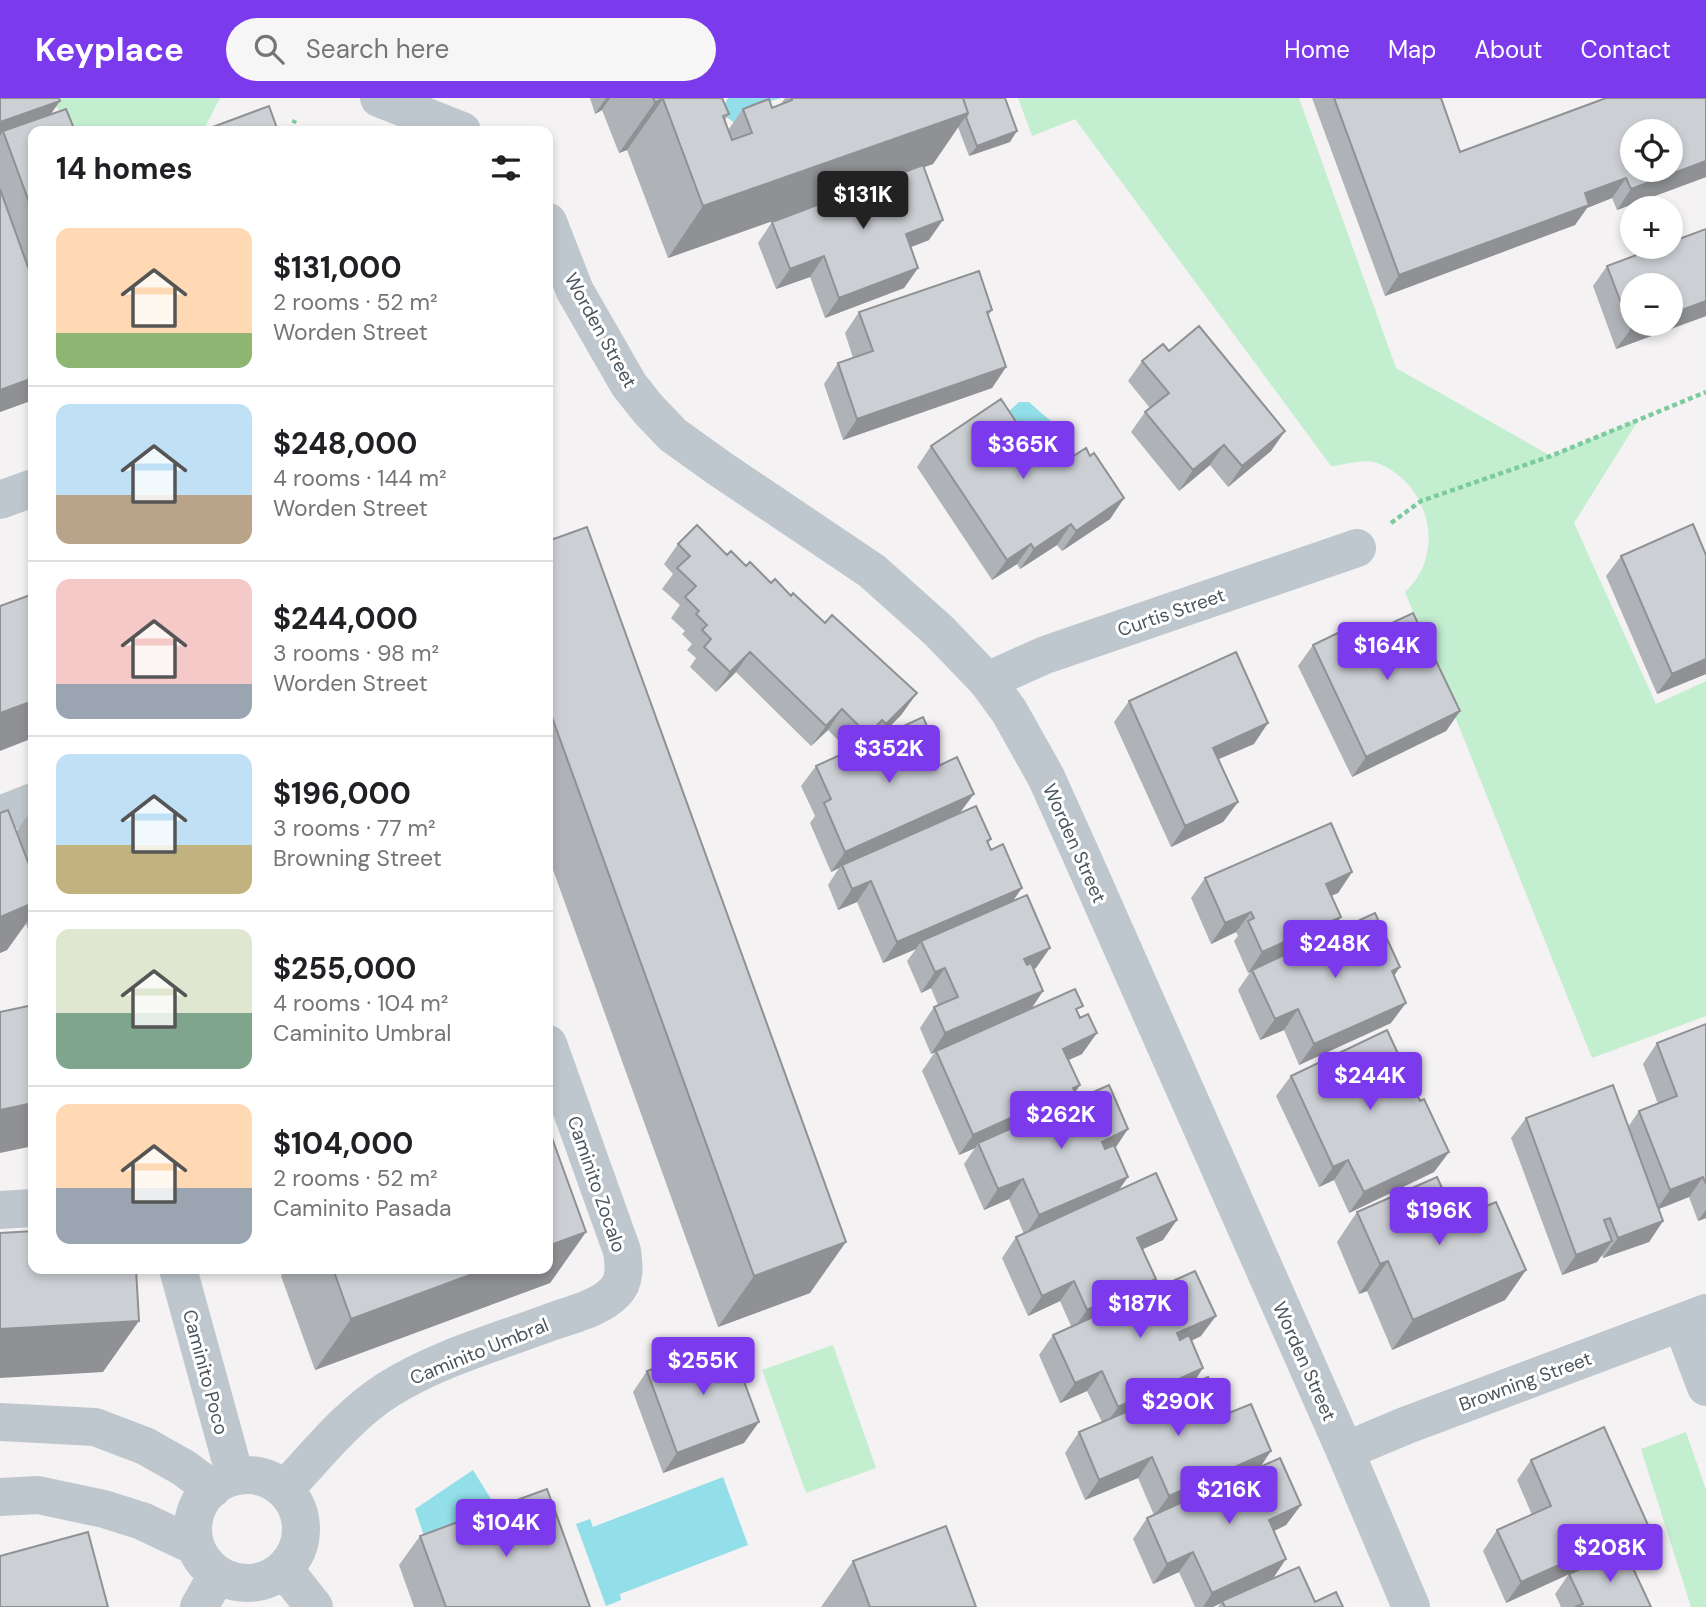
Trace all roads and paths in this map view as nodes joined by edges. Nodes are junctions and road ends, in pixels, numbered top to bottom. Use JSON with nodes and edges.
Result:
{"nodes":[{"id":1,"x":379,"y":98,"type":"edge"},
{"id":2,"x":295,"y":120,"type":"dead end"},
{"id":3,"x":292,"y":126,"type":"edge"},
{"id":4,"x":449,"y":126,"type":"edge"},
{"id":5,"x":553,"y":250,"type":"edge"},
{"id":6,"x":561,"y":296,"type":"edge"},
{"id":7,"x":1706,"y":392,"type":"edge"},
{"id":8,"x":28,"y":490,"type":"edge"},
{"id":9,"x":0,"y":500,"type":"edge"},
{"id":10,"x":1357,"y":548,"type":"joint"},
{"id":11,"x":988,"y":681,"type":"junction"},
{"id":12,"x":28,"y":804,"type":"edge"},
{"id":13,"x":0,"y":815,"type":"edge"},
{"id":14,"x":553,"y":1058,"type":"edge"},
{"id":15,"x":28,"y":1208,"type":"edge"},
{"id":16,"x":0,"y":1210,"type":"edge"},
{"id":17,"x":179,"y":1274,"type":"edge"},
{"id":18,"x":620,"y":1284,"type":"joint"},
{"id":19,"x":1694,"y":1318,"type":"edge"},
{"id":20,"x":1706,"y":1387,"type":"edge"},
{"id":21,"x":0,"y":1422,"type":"edge"},
{"id":22,"x":1345,"y":1451,"type":"junction"},
{"id":23,"x":224,"y":1482,"type":"junction"},
{"id":24,"x":285,"y":1489,"type":"junction"},
{"id":25,"x":0,"y":1497,"type":"edge"},
{"id":26,"x":284,"y":1569,"type":"junction"},
{"id":27,"x":204,"y":1576,"type":"edge"},
{"id":28,"x":314,"y":1607,"type":"edge"},
{"id":29,"x":1411,"y":1607,"type":"edge"}],
"edges":[{"from":1,"to":4,"type":"street"},
{"from":2,"to":3,"type":"path"},
{"from":5,"to":6,"type":"street","name":"Worden Street"},
{"from":6,"to":11,"type":"street","name":"Worden Street"},
{"from":7,"to":10,"type":"path"},
{"from":8,"to":9,"type":"street"},
{"from":10,"to":11,"type":"street","name":"Curtis Street"},
{"from":11,"to":22,"type":"street","name":"Worden Street"},
{"from":12,"to":13,"type":"street"},
{"from":14,"to":18,"type":"street","name":"Caminito Zocalo"},
{"from":15,"to":16,"type":"street"},
{"from":17,"to":23,"type":"street","name":"Caminito Poco"},
{"from":18,"to":24,"type":"street","name":"Caminito Umbral"},
{"from":19,"to":20,"type":"street"},
{"from":19,"to":22,"type":"street","name":"Browning Street"},
{"from":21,"to":23,"type":"street"},
{"from":22,"to":29,"type":"street","name":"Worden Street"},
{"from":23,"to":24,"type":"street"},
{"from":23,"to":27,"type":"street"},
{"from":24,"to":26,"type":"street"},
{"from":25,"to":27,"type":"street"},
{"from":26,"to":27,"type":"street"},
{"from":26,"to":28,"type":"street"}]}
